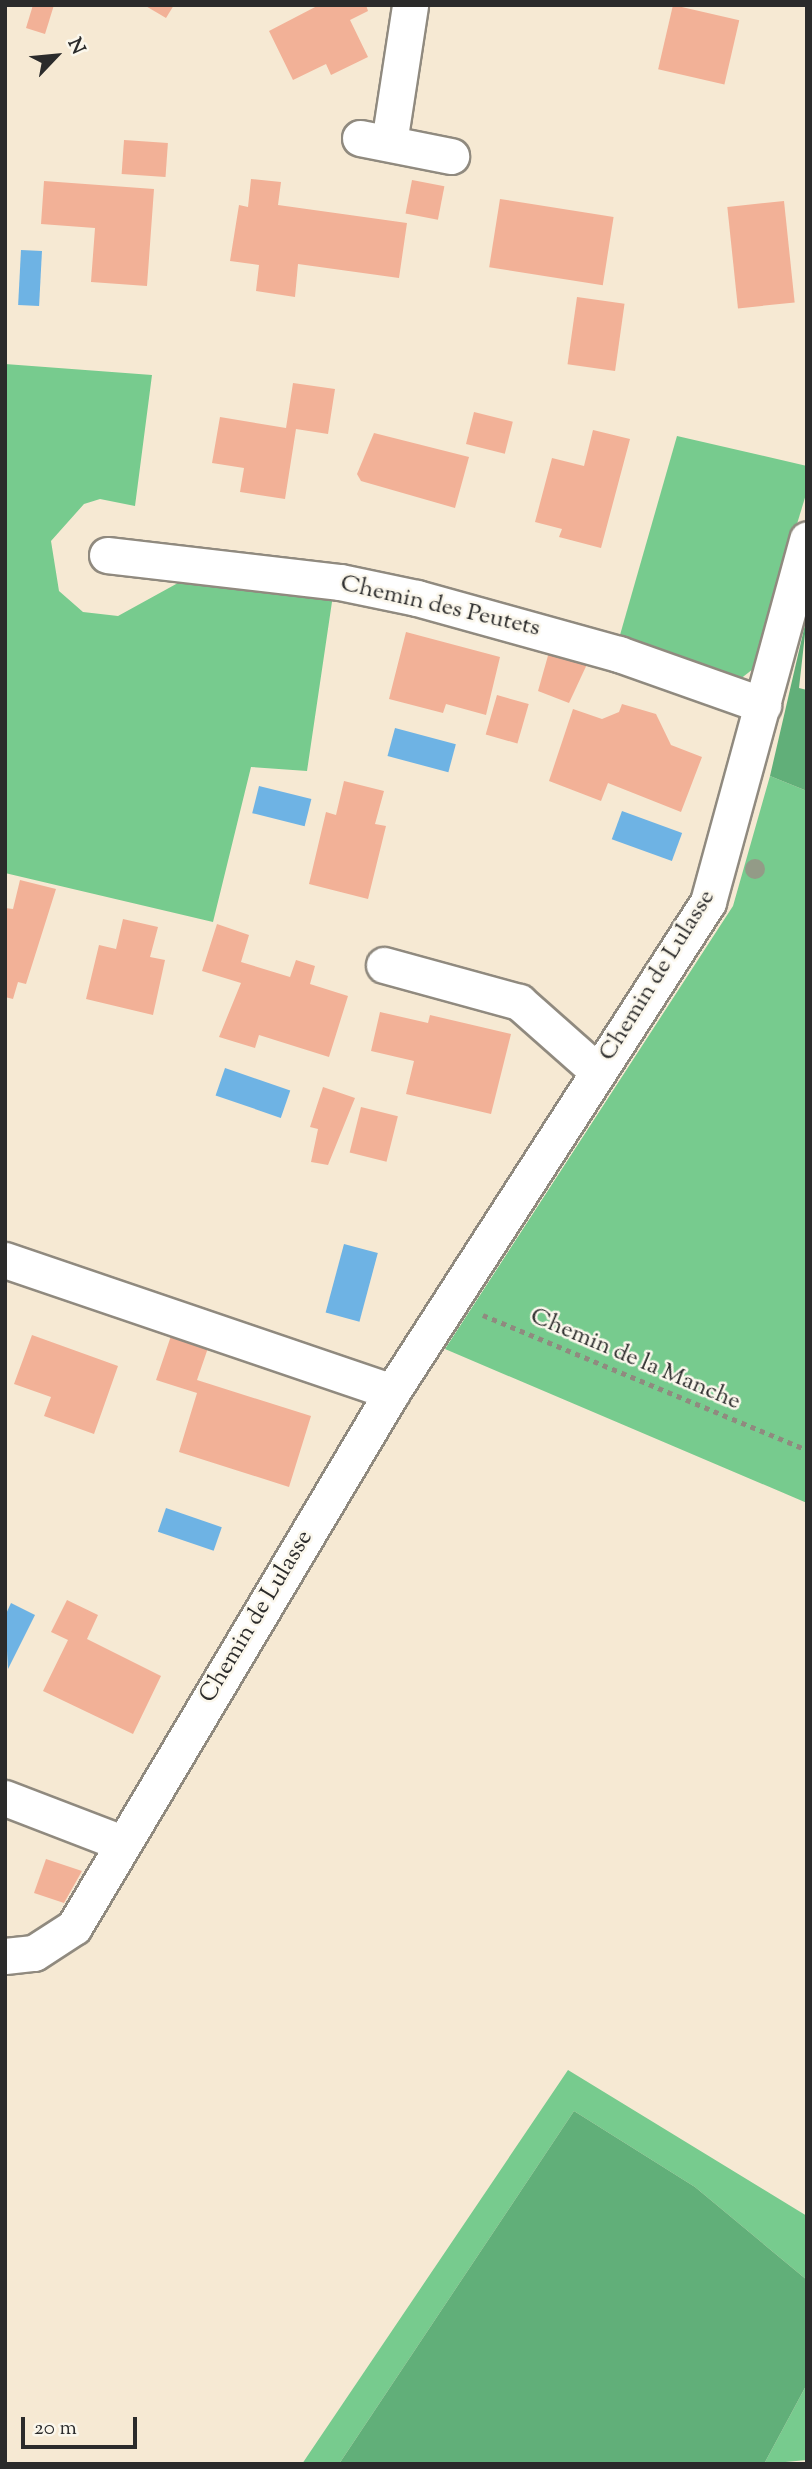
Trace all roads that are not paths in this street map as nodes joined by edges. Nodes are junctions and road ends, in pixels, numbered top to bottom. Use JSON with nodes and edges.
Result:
{"nodes":[{"id":1,"x":410,"y":5,"type":"edge"},
{"id":2,"x":451,"y":156,"type":"dead end"},
{"id":3,"x":807,"y":539,"type":"edge"},
{"id":4,"x":107,"y":555,"type":"dead end"},
{"id":5,"x":763,"y":705,"type":"junction"},
{"id":6,"x":384,"y":965,"type":"dead end"},
{"id":7,"x":597,"y":1071,"type":"junction"},
{"id":8,"x":5,"y":1260,"type":"edge"},
{"id":9,"x":391,"y":1392,"type":"junction"},
{"id":10,"x":5,"y":1798,"type":"edge"},
{"id":11,"x":122,"y":1843,"type":"junction"},
{"id":12,"x":5,"y":1956,"type":"edge"}],
"edges":[{"from":1,"to":2,"type":"street"},
{"from":3,"to":5,"type":"street"},
{"from":4,"to":5,"type":"street","name":"Chemin des Peutets"},
{"from":5,"to":7,"type":"street","name":"Chemin de Lulasse"},
{"from":6,"to":7,"type":"street","name":"Chemin de Lulasse"},
{"from":7,"to":9,"type":"street","name":"Chemin de Lulasse"},
{"from":8,"to":9,"type":"street"},
{"from":9,"to":11,"type":"street","name":"Chemin de Lulasse"},
{"from":10,"to":11,"type":"street"},
{"from":11,"to":12,"type":"street","name":"Chemin de Lulasse"}]}
